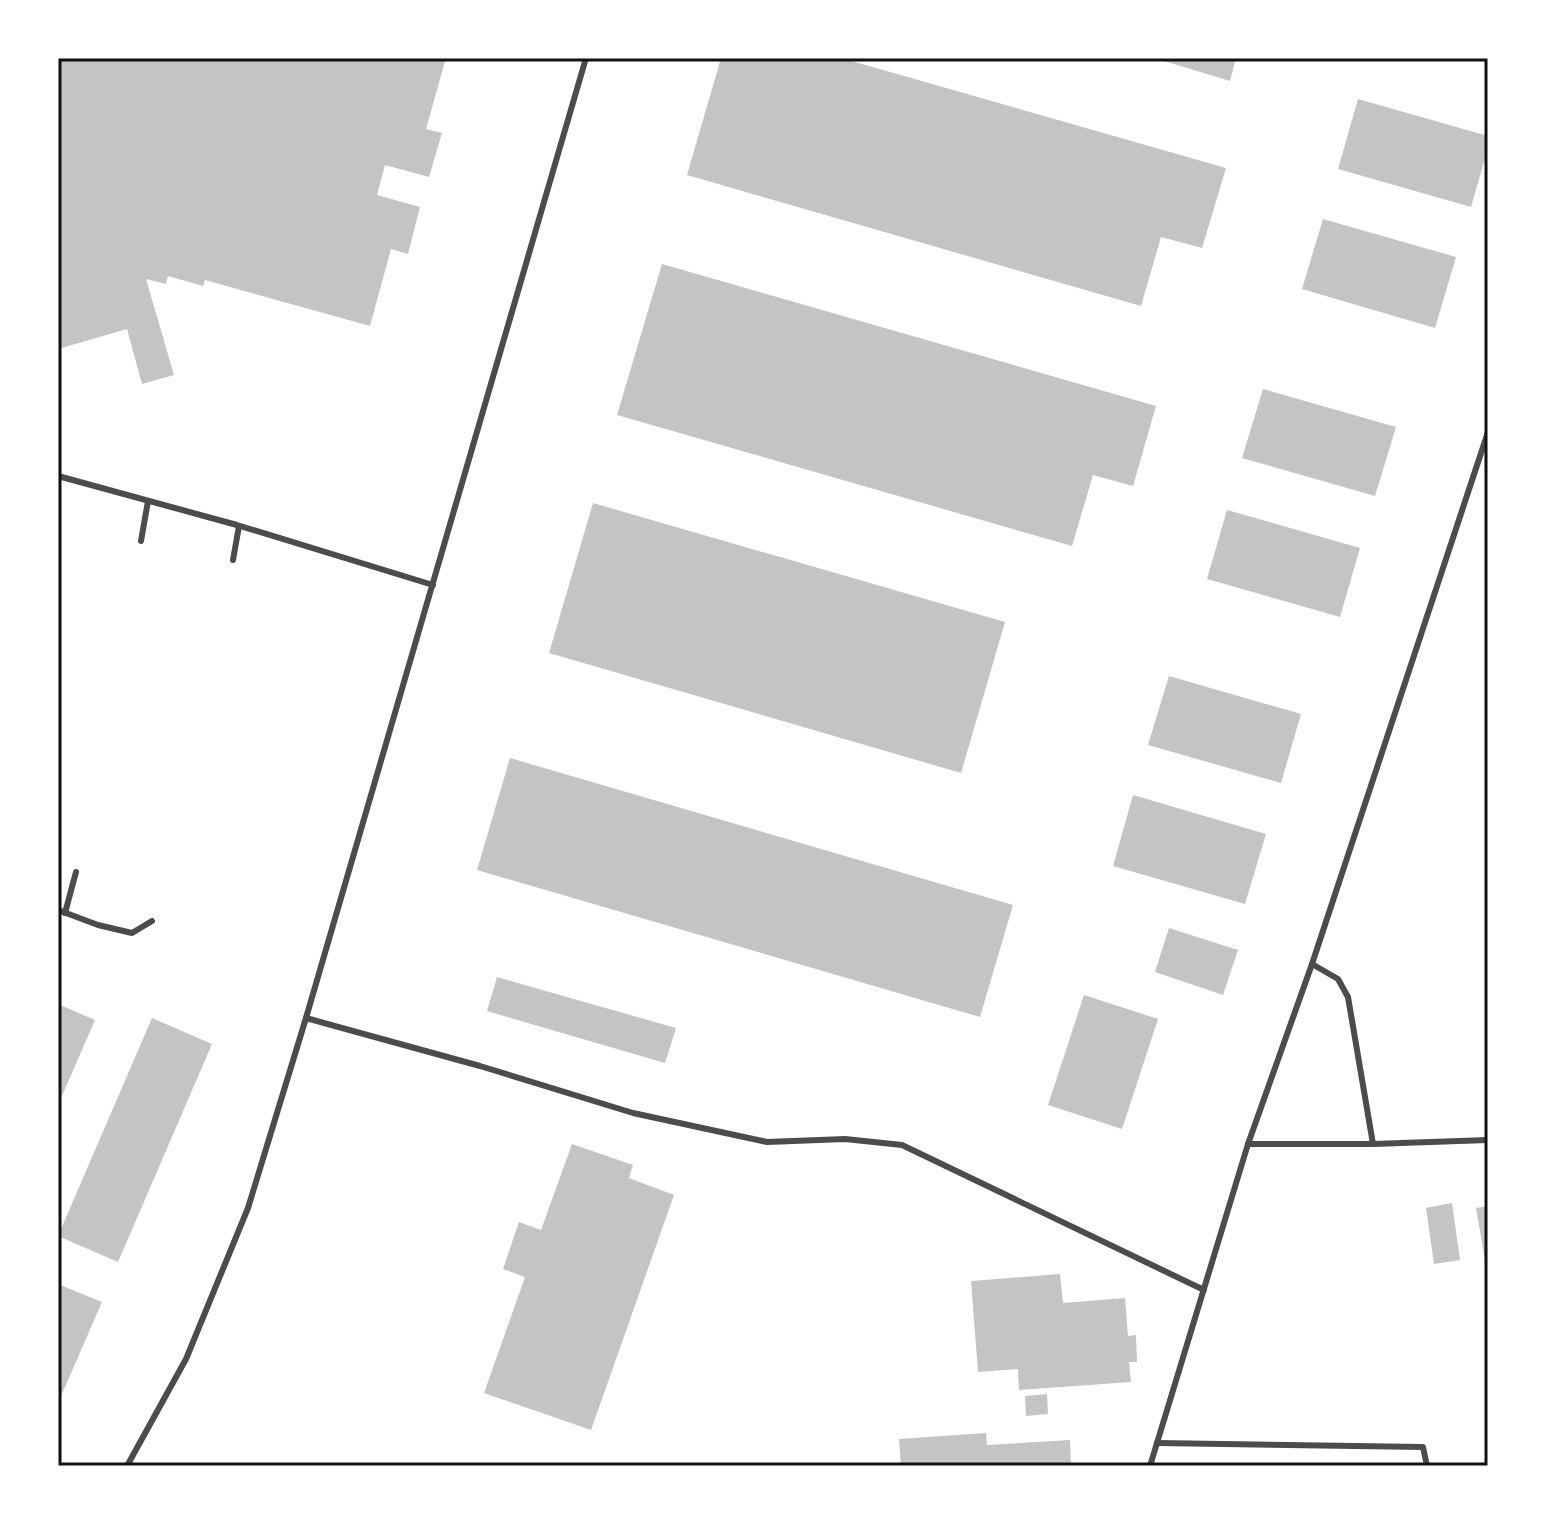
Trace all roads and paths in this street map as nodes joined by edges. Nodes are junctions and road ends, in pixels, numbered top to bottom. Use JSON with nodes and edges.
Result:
{"nodes":[{"id":1,"x":586,"y":58,"type":"edge"},
{"id":2,"x":1488,"y":432,"type":"edge"},
{"id":3,"x":58,"y":476,"type":"edge"},
{"id":4,"x":148,"y":501,"type":"junction"},
{"id":5,"x":239,"y":526,"type":"junction"},
{"id":6,"x":141,"y":541,"type":"dead end"},
{"id":7,"x":233,"y":560,"type":"dead end"},
{"id":8,"x":433,"y":585,"type":"junction"},
{"id":9,"x":76,"y":872,"type":"dead end"},
{"id":10,"x":61,"y":911,"type":"edge"},
{"id":11,"x":152,"y":921,"type":"dead end"},
{"id":12,"x":1312,"y":964,"type":"junction"},
{"id":13,"x":306,"y":1018,"type":"junction"},
{"id":14,"x":1488,"y":1140,"type":"edge"},
{"id":15,"x":1248,"y":1144,"type":"junction"},
{"id":16,"x":1373,"y":1144,"type":"junction"},
{"id":17,"x":1204,"y":1290,"type":"junction"},
{"id":18,"x":1157,"y":1443,"type":"junction"},
{"id":19,"x":127,"y":1466,"type":"edge"},
{"id":20,"x":1150,"y":1466,"type":"edge"},
{"id":21,"x":1427,"y":1466,"type":"edge"}],
"edges":[{"from":1,"to":8,"type":"lane"},
{"from":2,"to":12,"type":"lane"},
{"from":3,"to":4,"type":"lane"},
{"from":4,"to":5,"type":"lane"},
{"from":4,"to":6,"type":"lane"},
{"from":5,"to":7,"type":"lane"},
{"from":5,"to":8,"type":"lane"},
{"from":8,"to":13,"type":"lane"},
{"from":9,"to":10,"type":"lane"},
{"from":10,"to":11,"type":"lane"},
{"from":12,"to":15,"type":"lane"},
{"from":12,"to":16,"type":"lane"},
{"from":13,"to":17,"type":"lane"},
{"from":13,"to":19,"type":"lane"},
{"from":14,"to":16,"type":"lane"},
{"from":15,"to":16,"type":"lane"},
{"from":15,"to":17,"type":"lane"},
{"from":17,"to":18,"type":"lane"},
{"from":18,"to":20,"type":"lane"},
{"from":18,"to":21,"type":"lane"}]}
